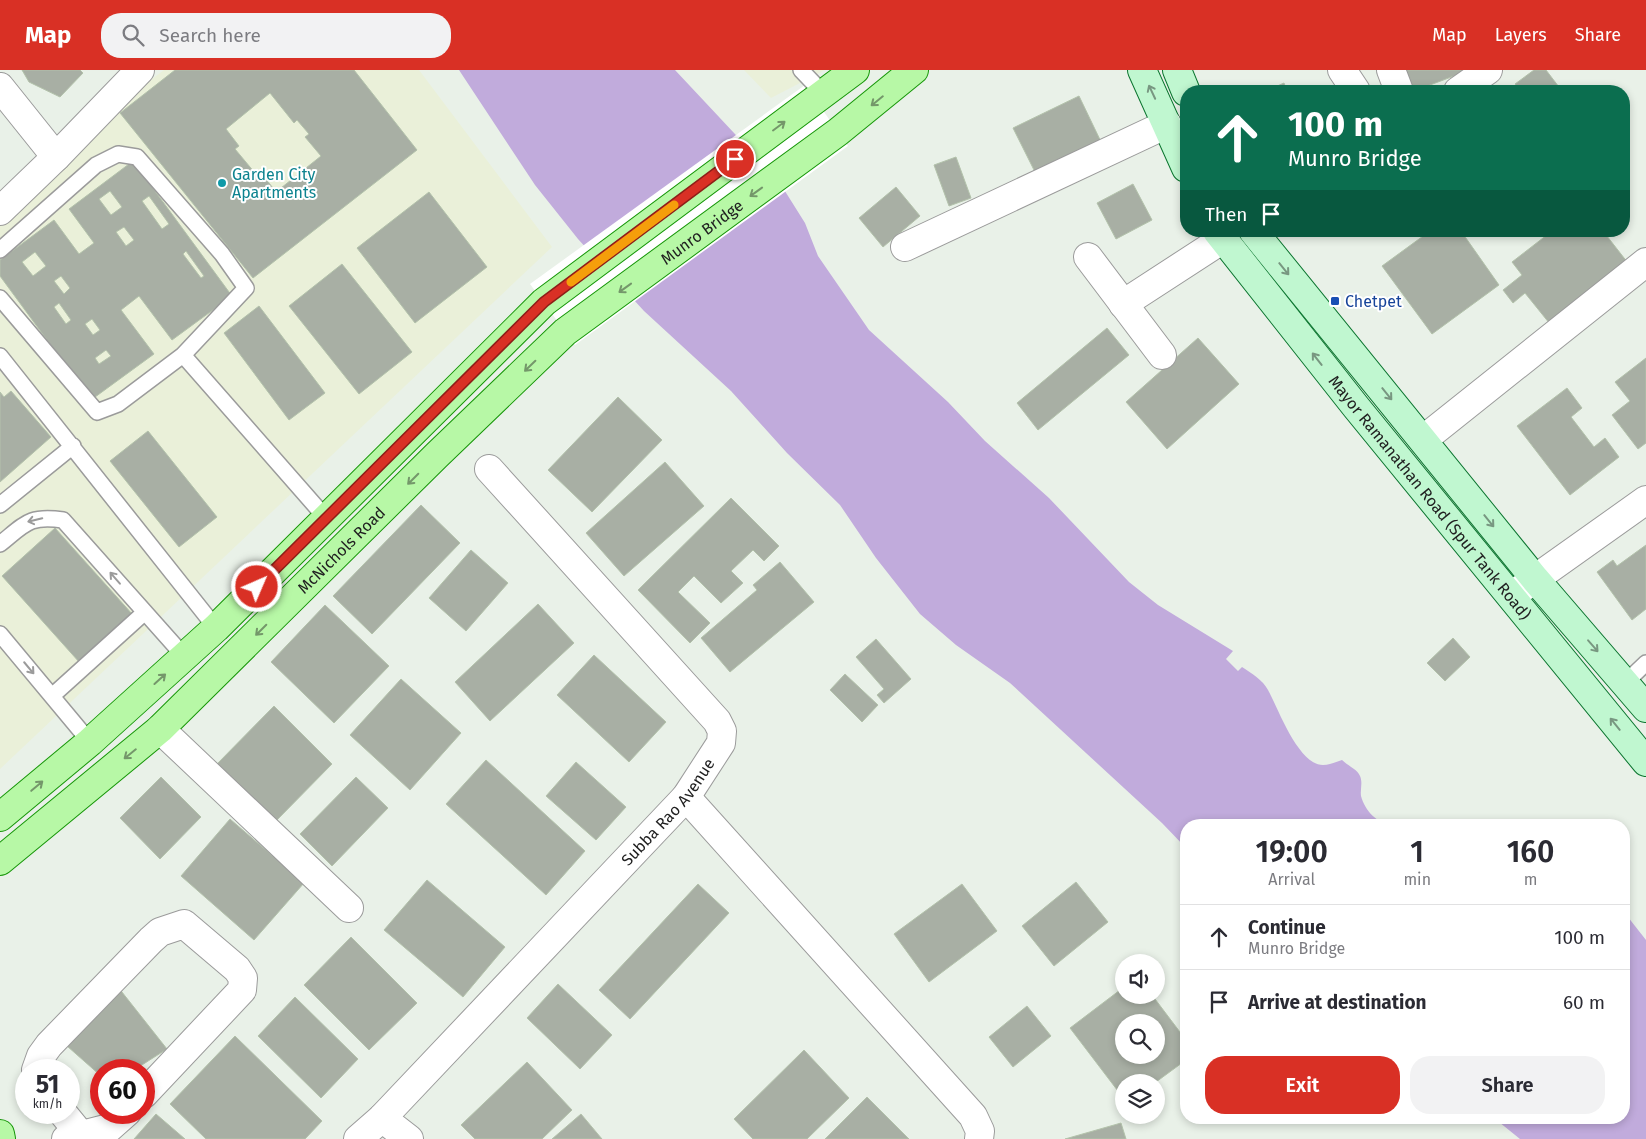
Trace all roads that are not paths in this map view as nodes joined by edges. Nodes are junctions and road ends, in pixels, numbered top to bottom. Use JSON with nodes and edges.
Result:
{"nodes":[{"id":1,"x":140,"y":70,"type":"edge"},
{"id":2,"x":801,"y":70,"type":"edge"},
{"id":3,"x":855,"y":70,"type":"edge"},
{"id":4,"x":914,"y":70,"type":"edge"},
{"id":5,"x":1142,"y":70,"type":"edge"},
{"id":6,"x":1176,"y":70,"type":"edge"},
{"id":7,"x":1342,"y":70,"type":"edge"},
{"id":8,"x":1391,"y":70,"type":"edge"},
{"id":9,"x":1488,"y":70,"type":"edge"},
{"id":10,"x":1183,"y":85,"type":"edge"},
{"id":11,"x":1352,"y":85,"type":"edge"},
{"id":12,"x":1397,"y":85,"type":"edge"},
{"id":13,"x":1467,"y":85,"type":"edge"},
{"id":14,"x":0,"y":87,"type":"edge"},
{"id":15,"x":819,"y":96,"type":"junction"},
{"id":16,"x":1167,"y":124,"type":"junction"},
{"id":17,"x":1180,"y":154,"type":"edge"},
{"id":18,"x":56,"y":158,"type":"junction"},
{"id":19,"x":0,"y":211,"type":"edge"},
{"id":20,"x":1217,"y":237,"type":"edge"},
{"id":21,"x":1222,"y":237,"type":"edge"},
{"id":22,"x":1258,"y":237,"type":"edge"},
{"id":23,"x":905,"y":247,"type":"dead end"},
{"id":24,"x":0,"y":250,"type":"edge"},
{"id":25,"x":1088,"y":257,"type":"dead end"},
{"id":26,"x":1646,"y":262,"type":"edge"},
{"id":27,"x":0,"y":298,"type":"edge"},
{"id":28,"x":1123,"y":304,"type":"junction"},
{"id":29,"x":565,"y":332,"type":"joint"},
{"id":30,"x":182,"y":355,"type":"junction"},
{"id":31,"x":1162,"y":355,"type":"dead end"},
{"id":32,"x":0,"y":356,"type":"edge"},
{"id":33,"x":1424,"y":439,"type":"junction"},
{"id":34,"x":73,"y":446,"type":"junction"},
{"id":35,"x":489,"y":469,"type":"dead end"},
{"id":36,"x":1646,"y":500,"type":"edge"},
{"id":37,"x":0,"y":505,"type":"edge"},
{"id":38,"x":326,"y":518,"type":"junction"},
{"id":39,"x":0,"y":544,"type":"edge"},
{"id":40,"x":1536,"y":579,"type":"junction"},
{"id":41,"x":1511,"y":596,"type":"junction"},
{"id":42,"x":146,"y":613,"type":"junction"},
{"id":43,"x":216,"y":628,"type":"junction"},
{"id":44,"x":0,"y":634,"type":"edge"},
{"id":45,"x":184,"y":656,"type":"junction"},
{"id":46,"x":1646,"y":663,"type":"edge"},
{"id":47,"x":1625,"y":683,"type":"junction"},
{"id":48,"x":55,"y":700,"type":"junction"},
{"id":49,"x":1646,"y":708,"type":"edge"},
{"id":50,"x":160,"y":729,"type":"junction"},
{"id":51,"x":90,"y":742,"type":"junction"},
{"id":52,"x":1646,"y":762,"type":"edge"},
{"id":53,"x":686,"y":796,"type":"junction"},
{"id":54,"x":0,"y":817,"type":"edge"},
{"id":55,"x":0,"y":861,"type":"edge"},
{"id":56,"x":349,"y":908,"type":"dead end"},
{"id":57,"x":40,"y":1059,"type":"edge"},
{"id":58,"x":155,"y":1082,"type":"edge"},
{"id":59,"x":382,"y":1118,"type":"junction"},
{"id":60,"x":68,"y":1124,"type":"edge"},
{"id":61,"x":113,"y":1124,"type":"edge"},
{"id":62,"x":0,"y":1134,"type":"edge"},
{"id":63,"x":73,"y":1136,"type":"edge"},
{"id":64,"x":2,"y":1139,"type":"edge"},
{"id":65,"x":358,"y":1139,"type":"edge"},
{"id":66,"x":409,"y":1139,"type":"edge"},
{"id":67,"x":979,"y":1139,"type":"edge"}],
"edges":[{"from":1,"to":18,"type":"street"},
{"from":2,"to":15,"type":"lane"},
{"from":3,"to":15,"type":"main road"},
{"from":4,"to":29,"type":"main road","name":"Munro Bridge","one_way":true},
{"from":16,"to":5,"type":"main road","one_way":true},
{"from":6,"to":10,"type":"main road"},
{"from":7,"to":11,"type":"street"},
{"from":8,"to":12,"type":"street"},
{"from":9,"to":13,"type":"street"},
{"from":14,"to":18,"type":"street"},
{"from":38,"to":15,"type":"main road","name":"McNichols Road","one_way":true},
{"from":16,"to":17,"type":"main road"},
{"from":16,"to":23,"type":"street"},
{"from":18,"to":19,"type":"street"},
{"from":20,"to":28,"type":"street"},
{"from":41,"to":21,"type":"main road","name":"Mayor Ramanathan Road (Spur Tank Road)","one_way":true},
{"from":22,"to":33,"type":"main road","name":"Mayor Ramanathan Road (Spur Tank Road)","one_way":true},
{"from":24,"to":30,"type":"lane"},
{"from":25,"to":28,"type":"street"},
{"from":26,"to":33,"type":"street"},
{"from":27,"to":30,"type":"lane"},
{"from":28,"to":31,"type":"street"},
{"from":29,"to":50,"type":"main road","name":"McNichols Road","one_way":true},
{"from":30,"to":38,"type":"lane"},
{"from":32,"to":34,"type":"lane"},
{"from":33,"to":40,"type":"main road","name":"Mayor Ramanathan Road (Spur Tank Road)","one_way":true},
{"from":34,"to":37,"type":"lane"},
{"from":34,"to":43,"type":"lane"},
{"from":35,"to":53,"type":"street","name":"Subba Rao Avenue"},
{"from":36,"to":40,"type":"street"},
{"from":38,"to":43,"type":"main road","name":"McNichols Road"},
{"from":42,"to":39,"type":"lane","one_way":true},
{"from":40,"to":41,"type":"street"},
{"from":40,"to":47,"type":"main road","name":"Mayor Ramanathan Road (Spur Tank Road)","one_way":true},
{"from":52,"to":41,"type":"main road","name":"Mayor Ramanathan Road (Spur Tank Road)","one_way":true},
{"from":42,"to":45,"type":"lane"},
{"from":42,"to":48,"type":"lane"},
{"from":43,"to":45,"type":"main road","name":"McNichols Road"},
{"from":44,"to":48,"type":"lane","one_way":true},
{"from":51,"to":45,"type":"main road","name":"McNichols Road","one_way":true},
{"from":46,"to":47,"type":"lane"},
{"from":47,"to":49,"type":"main road","name":"Mayor Ramanathan Road (Spur Tank Road)"},
{"from":48,"to":51,"type":"lane"},
{"from":50,"to":55,"type":"main road","name":"McNichols Road","one_way":true},
{"from":50,"to":56,"type":"street"},
{"from":54,"to":51,"type":"main road","name":"McNichols Road","one_way":true},
{"from":53,"to":59,"type":"street","name":"Subba Rao Avenue"},
{"from":53,"to":67,"type":"street"},
{"from":57,"to":58,"type":"street"},
{"from":59,"to":65,"type":"street","name":"Subba Rao Avenue"},
{"from":59,"to":66,"type":"street"},
{"from":60,"to":63,"type":"street"},
{"from":61,"to":63,"type":"street"},
{"from":62,"to":64,"type":"main road"}]}
